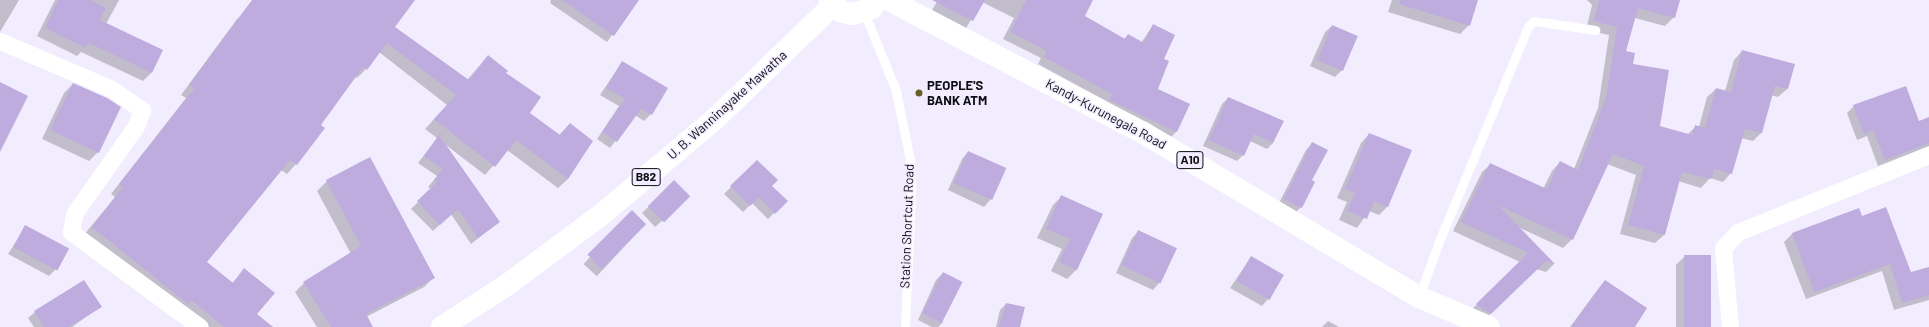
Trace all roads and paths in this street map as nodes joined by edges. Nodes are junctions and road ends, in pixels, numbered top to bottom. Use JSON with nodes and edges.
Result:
{"nodes":[{"id":1,"x":889,"y":0,"type":"edge"},
{"id":2,"x":832,"y":2,"type":"edge"},
{"id":3,"x":871,"y":6,"type":"edge"},
{"id":4,"x":1595,"y":30,"type":"dead end"},
{"id":5,"x":0,"y":41,"type":"edge"},
{"id":6,"x":1929,"y":155,"type":"edge"},
{"id":7,"x":1419,"y":297,"type":"junction"},
{"id":8,"x":200,"y":327,"type":"edge"},
{"id":9,"x":442,"y":327,"type":"edge"},
{"id":10,"x":905,"y":327,"type":"edge"},
{"id":11,"x":1488,"y":327,"type":"edge"},
{"id":12,"x":1730,"y":327,"type":"edge"}],
"edges":[{"from":1,"to":7,"type":"main road","name":"Kandy-Kurunegala Road","number":"A10"},
{"from":2,"to":3,"type":"main road"},
{"from":2,"to":9,"type":"main road","name":"U. B. Wanninayake Mawatha","number":"B82"},
{"from":3,"to":10,"type":"lane","name":"Station Shortcut Road"},
{"from":4,"to":7,"type":"lane"},
{"from":5,"to":8,"type":"street"},
{"from":6,"to":12,"type":"street"},
{"from":7,"to":11,"type":"main road","name":"Kandy-Kurunegala Road","number":"A10"}]}
